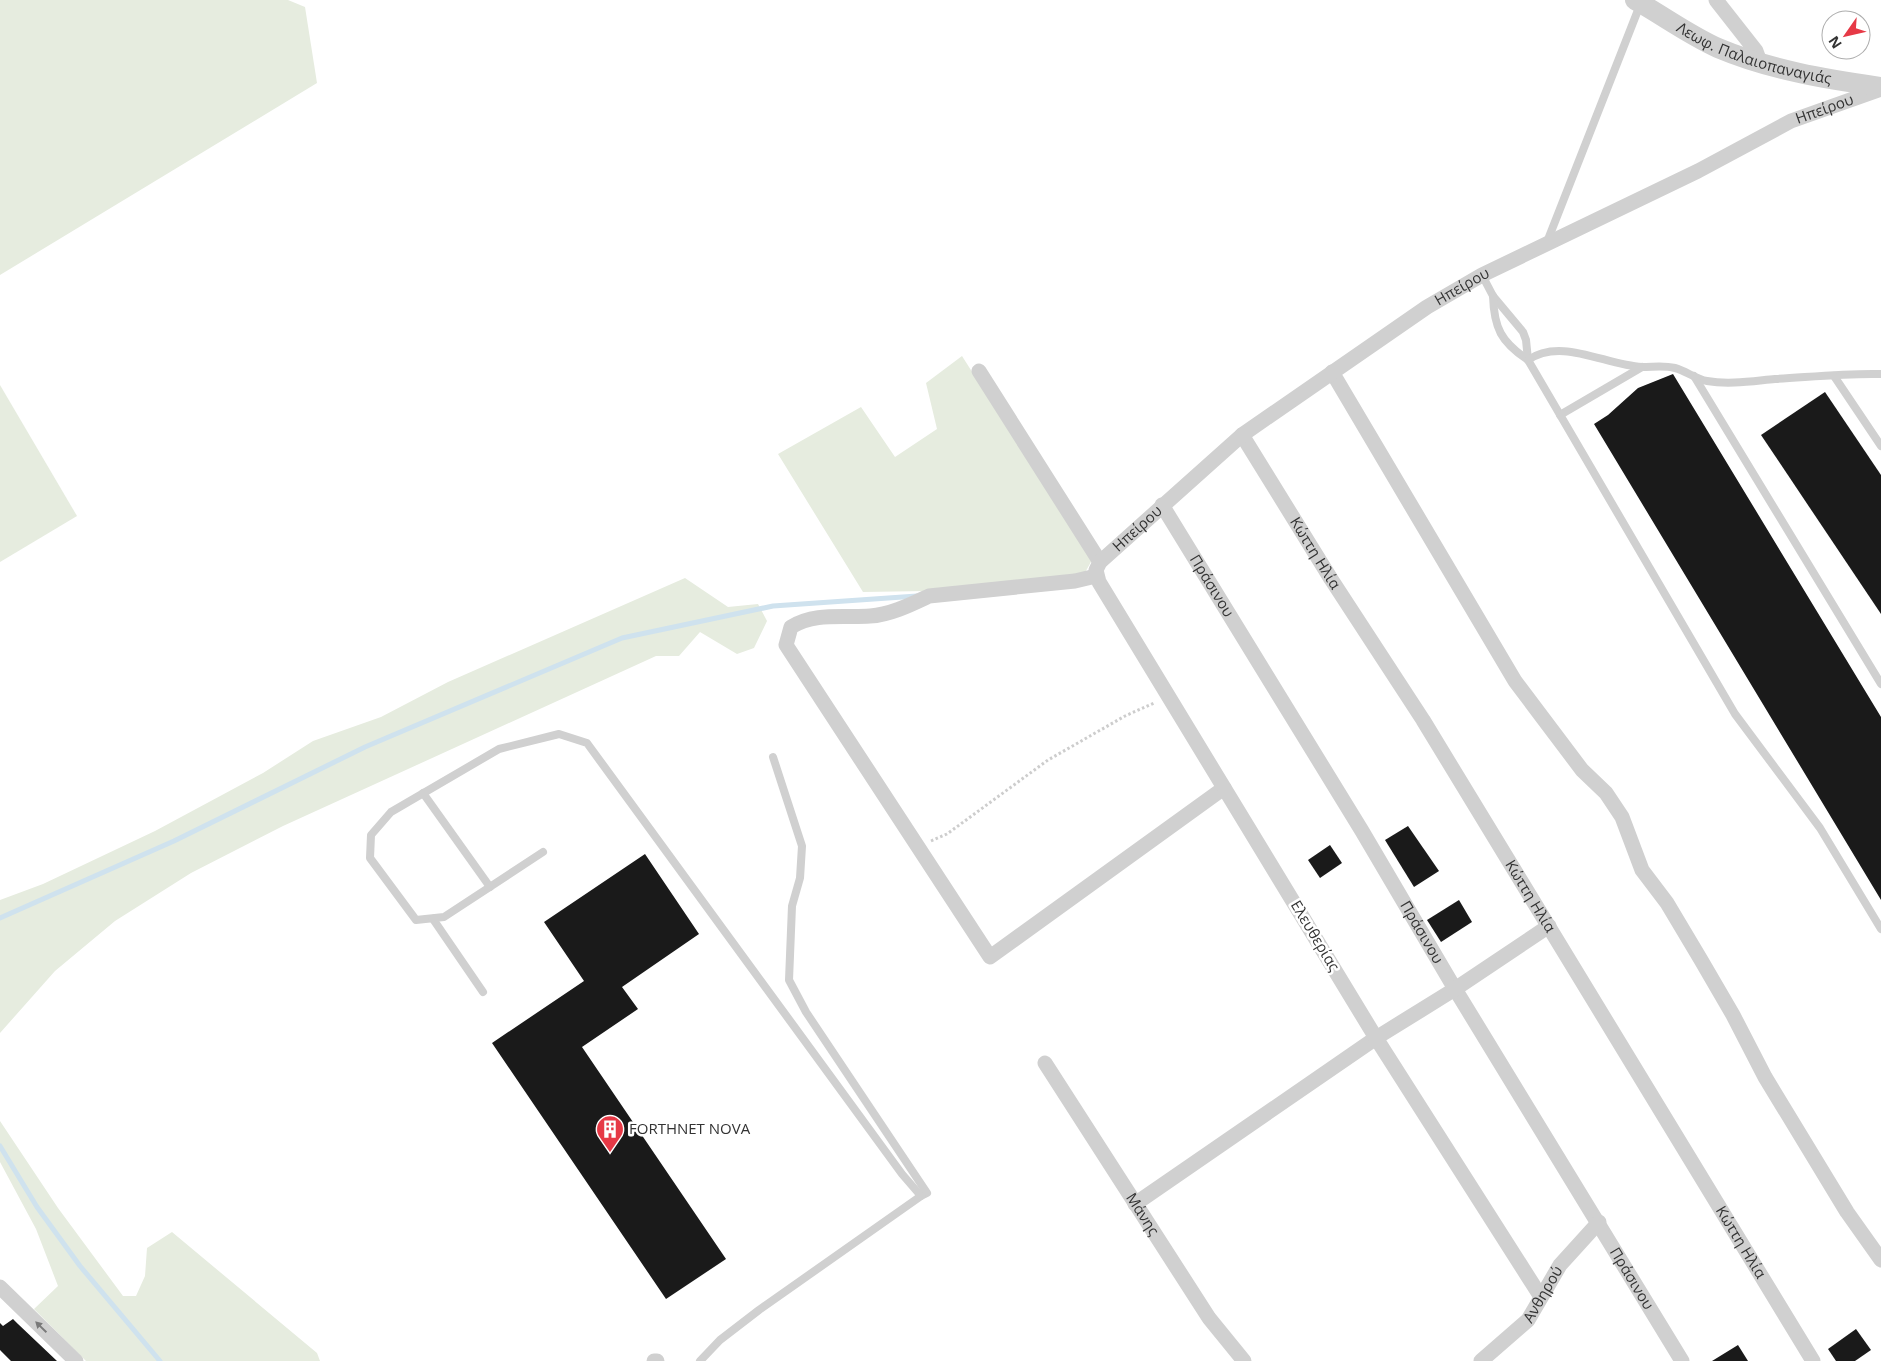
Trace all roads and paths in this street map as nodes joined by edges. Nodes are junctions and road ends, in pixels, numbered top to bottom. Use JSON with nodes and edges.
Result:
{"nodes":[{"id":1,"x":1716,"y":0,"type":"edge"},
{"id":2,"x":1639,"y":1,"type":"edge"},
{"id":3,"x":1760,"y":62,"type":"junction"},
{"id":4,"x":1881,"y":88,"type":"edge"},
{"id":5,"x":1547,"y":242,"type":"junction"},
{"id":6,"x":1482,"y":275,"type":"junction"},
{"id":7,"x":1492,"y":296,"type":"junction"},
{"id":8,"x":1528,"y":360,"type":"junction"},
{"id":9,"x":1642,"y":367,"type":"junction"},
{"id":10,"x":979,"y":371,"type":"dead end"},
{"id":11,"x":1332,"y":372,"type":"junction"},
{"id":12,"x":1881,"y":374,"type":"edge"},
{"id":13,"x":1694,"y":376,"type":"junction"},
{"id":14,"x":1834,"y":376,"type":"junction"},
{"id":15,"x":1560,"y":416,"type":"junction"},
{"id":16,"x":1242,"y":435,"type":"junction"},
{"id":17,"x":1881,"y":446,"type":"edge"},
{"id":18,"x":1162,"y":505,"type":"junction"},
{"id":19,"x":1097,"y":570,"type":"junction"},
{"id":20,"x":1881,"y":684,"type":"edge"},
{"id":21,"x":1169,"y":696,"type":"junction"},
{"id":22,"x":773,"y":757,"type":"dead end"},
{"id":23,"x":1224,"y":788,"type":"junction"},
{"id":24,"x":423,"y":793,"type":"junction"},
{"id":25,"x":918,"y":847,"type":"junction"},
{"id":26,"x":543,"y":852,"type":"dead end"},
{"id":27,"x":490,"y":887,"type":"junction"},
{"id":28,"x":433,"y":919,"type":"junction"},
{"id":29,"x":1549,"y":926,"type":"junction"},
{"id":30,"x":1881,"y":928,"type":"edge"},
{"id":31,"x":1455,"y":989,"type":"junction"},
{"id":32,"x":483,"y":992,"type":"dead end"},
{"id":33,"x":1376,"y":1038,"type":"junction"},
{"id":34,"x":1045,"y":1064,"type":"dead end"},
{"id":35,"x":921,"y":1196,"type":"junction"},
{"id":36,"x":1135,"y":1204,"type":"junction"},
{"id":37,"x":1599,"y":1222,"type":"junction"},
{"id":38,"x":1881,"y":1260,"type":"edge"},
{"id":39,"x":0,"y":1287,"type":"edge"},
{"id":40,"x":1541,"y":1298,"type":"junction"},
{"id":41,"x":76,"y":1361,"type":"edge"},
{"id":42,"x":700,"y":1361,"type":"edge"},
{"id":43,"x":1244,"y":1361,"type":"edge"},
{"id":44,"x":1481,"y":1361,"type":"edge"},
{"id":45,"x":1682,"y":1361,"type":"edge"},
{"id":46,"x":1812,"y":1361,"type":"edge"}],
"edges":[{"from":1,"to":3,"type":"street"},
{"from":2,"to":3,"type":"street","name":"Λεωφ. Παλαιοπαναγιάς"},
{"from":2,"to":5,"type":"lane"},
{"from":3,"to":4,"type":"street","name":"Λεωφ. Παλαιοπαναγιάς"},
{"from":4,"to":5,"type":"street","name":"Ηπείρου"},
{"from":5,"to":6,"type":"street","name":"Ηπείρου"},
{"from":6,"to":7,"type":"lane"},
{"from":6,"to":11,"type":"street","name":"Ηπείρου"},
{"from":7,"to":8,"type":"lane"},
{"from":7,"to":8,"type":"lane"},
{"from":8,"to":9,"type":"lane"},
{"from":8,"to":15,"type":"lane"},
{"from":9,"to":13,"type":"lane"},
{"from":9,"to":15,"type":"lane"},
{"from":10,"to":19,"type":"street","name":"Ελευθερίας"},
{"from":11,"to":16,"type":"street","name":"Ηπείρου"},
{"from":11,"to":38,"type":"street"},
{"from":12,"to":14,"type":"lane"},
{"from":13,"to":14,"type":"lane"},
{"from":13,"to":20,"type":"lane"},
{"from":14,"to":17,"type":"lane"},
{"from":15,"to":30,"type":"lane"},
{"from":16,"to":18,"type":"street","name":"Ηπείρου"},
{"from":16,"to":29,"type":"street","name":"Κώττη Ηλία"},
{"from":18,"to":19,"type":"street","name":"Ηπείρου"},
{"from":18,"to":31,"type":"street","name":"Πράσινου"},
{"from":19,"to":21,"type":"street","name":"Ελευθερίας"},
{"from":19,"to":25,"type":"street"},
{"from":21,"to":23,"type":"street","name":"Ελευθερίας"},
{"from":21,"to":25,"type":"path"},
{"from":22,"to":35,"type":"lane"},
{"from":23,"to":25,"type":"street"},
{"from":23,"to":33,"type":"street","name":"Ελευθερίας"},
{"from":24,"to":27,"type":"lane"},
{"from":24,"to":28,"type":"lane"},
{"from":24,"to":35,"type":"lane"},
{"from":26,"to":27,"type":"lane"},
{"from":27,"to":28,"type":"lane"},
{"from":28,"to":32,"type":"lane"},
{"from":29,"to":31,"type":"street"},
{"from":29,"to":46,"type":"street","name":"Κώττη Ηλία"},
{"from":31,"to":33,"type":"street"},
{"from":31,"to":37,"type":"street","name":"Πράσινου"},
{"from":33,"to":36,"type":"street"},
{"from":33,"to":40,"type":"street","name":"Ελευθερίας"},
{"from":34,"to":36,"type":"street","name":"Μάνης"},
{"from":35,"to":42,"type":"lane"},
{"from":36,"to":43,"type":"street","name":"Μάνης"},
{"from":37,"to":40,"type":"street","name":"Ανθηρού"},
{"from":37,"to":45,"type":"street","name":"Πράσινου"},
{"from":41,"to":39,"type":"street","one_way":true},
{"from":40,"to":44,"type":"street","name":"Ανθηρού"}]}
